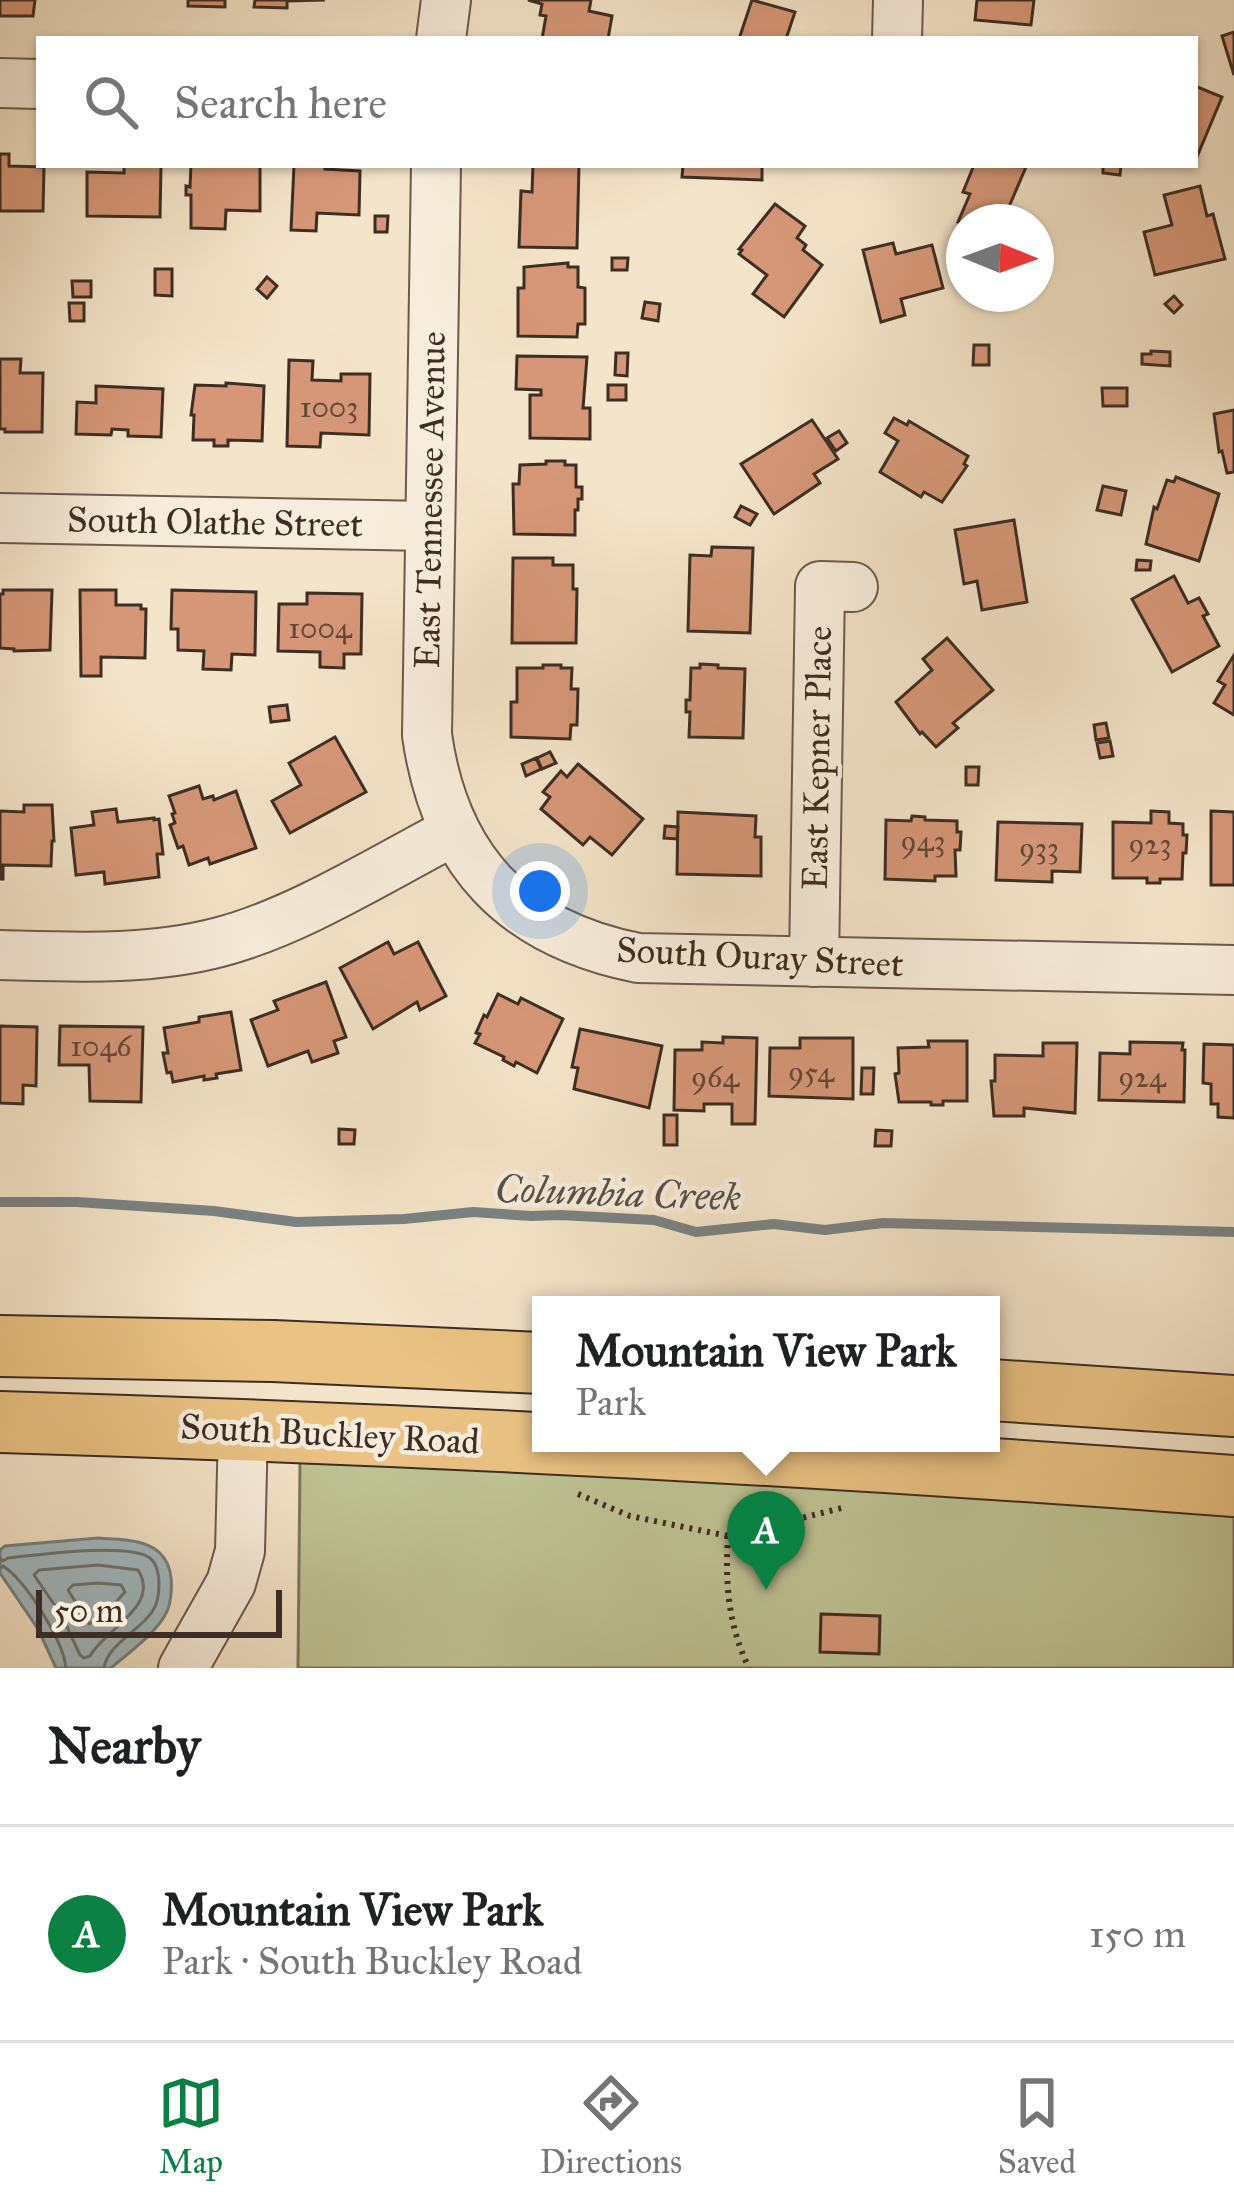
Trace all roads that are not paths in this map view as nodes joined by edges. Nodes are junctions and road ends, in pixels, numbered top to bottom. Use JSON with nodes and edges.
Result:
{"nodes":[{"id":1,"x":446,"y":0,"type":"edge"},
{"id":2,"x":898,"y":0,"type":"edge"},
{"id":3,"x":440,"y":36,"type":"edge"},
{"id":4,"x":897,"y":36,"type":"edge"},
{"id":5,"x":0,"y":83,"type":"edge"},
{"id":6,"x":36,"y":84,"type":"edge"},
{"id":7,"x":436,"y":168,"type":"edge"},
{"id":8,"x":0,"y":518,"type":"edge"},
{"id":9,"x":429,"y":526,"type":"junction"},
{"id":10,"x":853,"y":587,"type":"dead end"},
{"id":11,"x":454,"y":831,"type":"junction"},
{"id":12,"x":0,"y":955,"type":"edge"},
{"id":13,"x":814,"y":962,"type":"junction"},
{"id":14,"x":1234,"y":970,"type":"edge"},
{"id":15,"x":0,"y":1346,"type":"edge"},
{"id":16,"x":532,"y":1363,"type":"edge"},
{"id":17,"x":1000,"y":1391,"type":"edge"},
{"id":18,"x":1234,"y":1406,"type":"edge"},
{"id":19,"x":0,"y":1421,"type":"edge"},
{"id":20,"x":243,"y":1429,"type":"junction"},
{"id":21,"x":532,"y":1443,"type":"edge"},
{"id":22,"x":704,"y":1452,"type":"edge"},
{"id":23,"x":1234,"y":1486,"type":"edge"},
{"id":24,"x":183,"y":1668,"type":"edge"}],
"edges":[{"from":1,"to":3,"type":"street"},
{"from":2,"to":4,"type":"street"},
{"from":5,"to":6,"type":"street"},
{"from":7,"to":9,"type":"street","name":"East Tennessee Avenue"},
{"from":8,"to":9,"type":"street","name":"South Olathe Street"},
{"from":9,"to":11,"type":"street","name":"East Tennessee Avenue"},
{"from":10,"to":13,"type":"street","name":"East Kepner Place"},
{"from":11,"to":12,"type":"street"},
{"from":11,"to":13,"type":"street","name":"South Ouray Street"},
{"from":13,"to":14,"type":"street","name":"South Ouray Street"},
{"from":15,"to":16,"type":"main road"},
{"from":17,"to":18,"type":"main road"},
{"from":19,"to":20,"type":"main road","name":"South Buckley Road"},
{"from":20,"to":21,"type":"main road","name":"South Buckley Road"},
{"from":20,"to":24,"type":"street"},
{"from":22,"to":23,"type":"main road","name":"South Buckley Road"}]}
